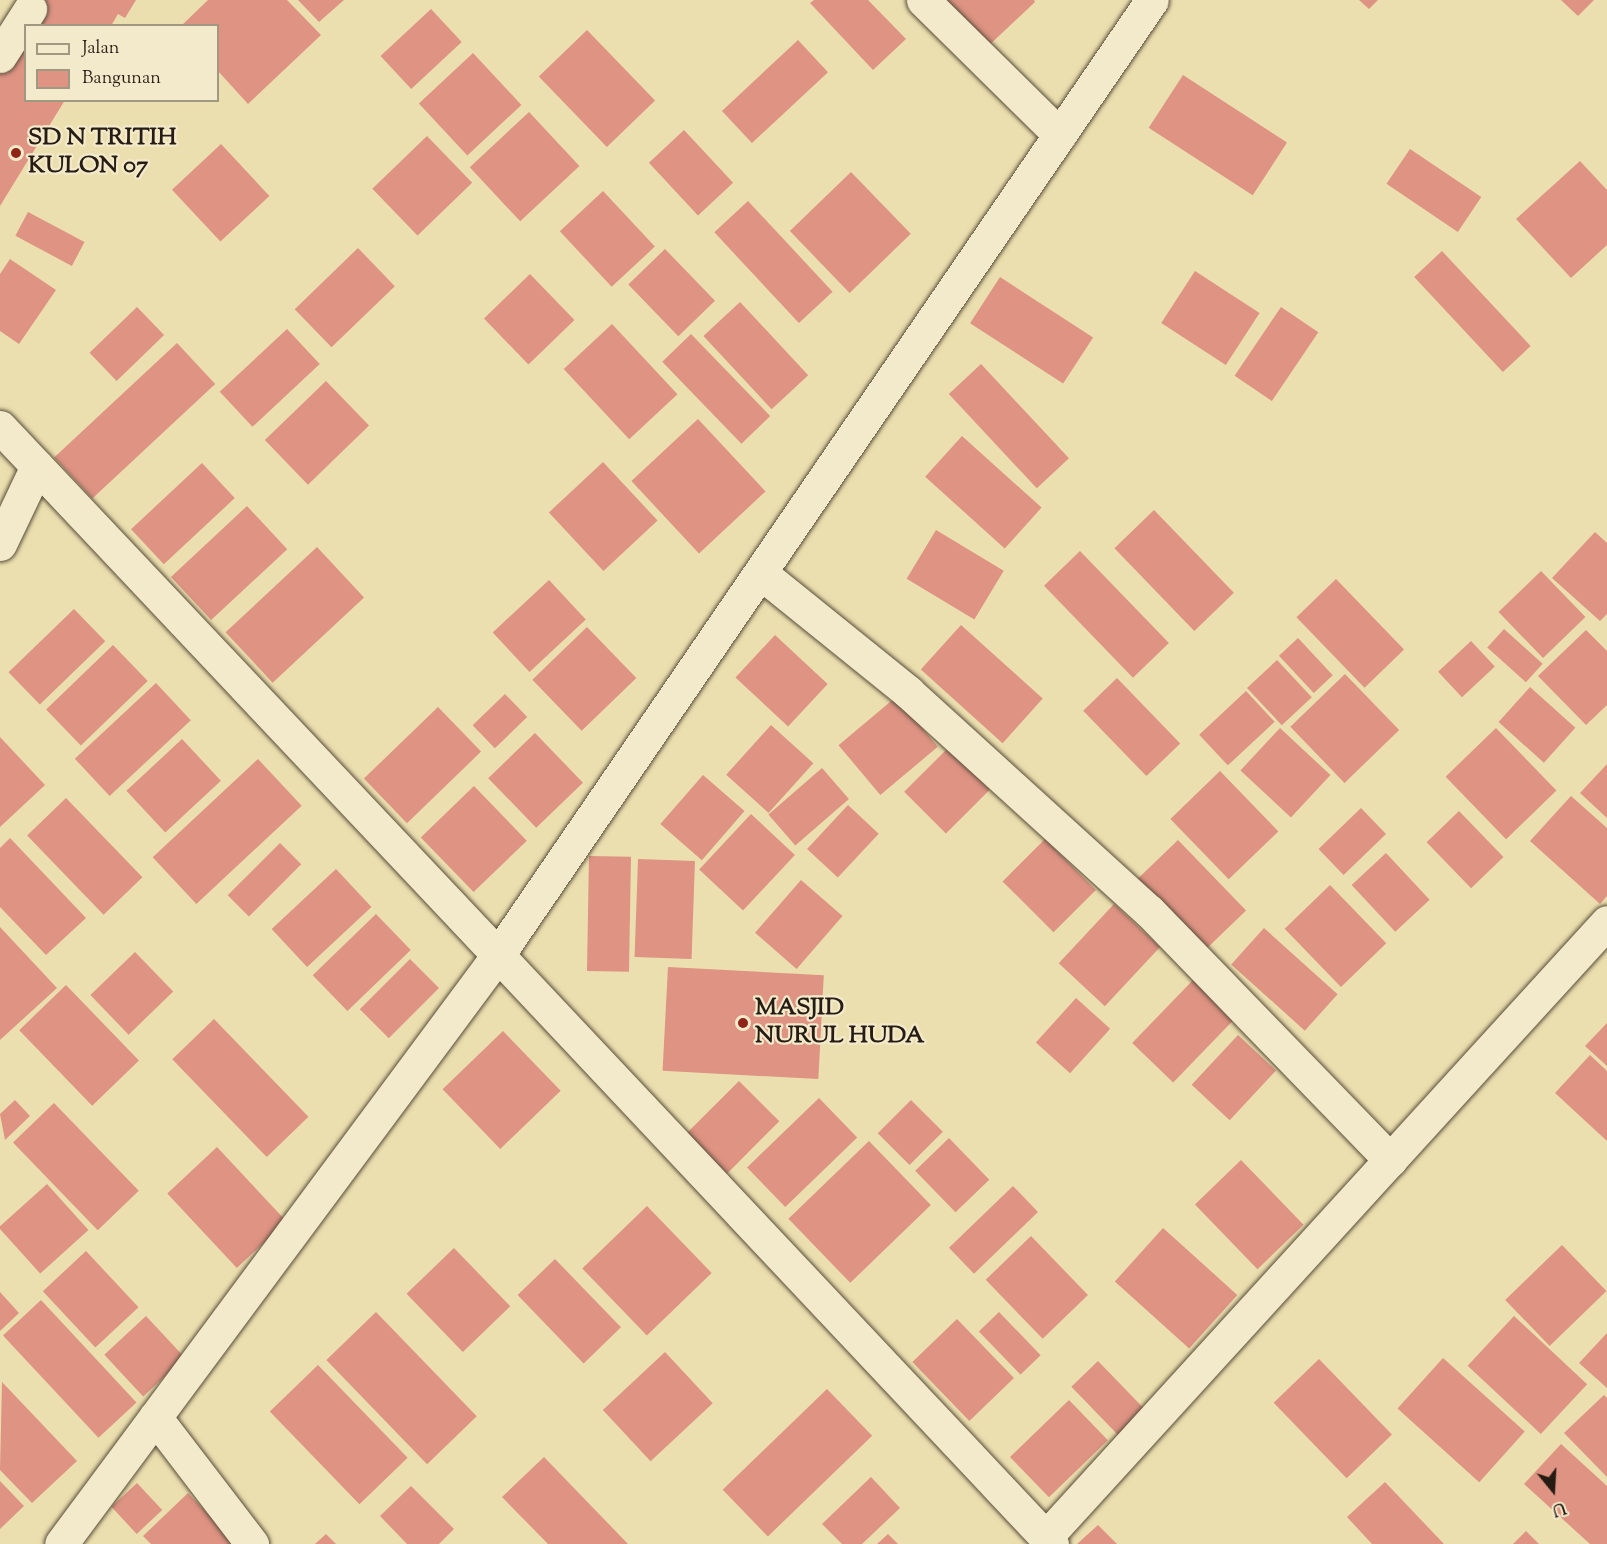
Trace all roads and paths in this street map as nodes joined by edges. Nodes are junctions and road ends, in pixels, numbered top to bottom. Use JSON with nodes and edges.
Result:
{"nodes":[{"id":1,"x":923,"y":0,"type":"edge"},
{"id":2,"x":1152,"y":0,"type":"edge"},
{"id":3,"x":30,"y":9,"type":"dead end"},
{"id":4,"x":0,"y":56,"type":"edge"},
{"id":5,"x":1060,"y":135,"type":"junction"},
{"id":6,"x":0,"y":427,"type":"edge"},
{"id":7,"x":37,"y":466,"type":"junction"},
{"id":8,"x":0,"y":544,"type":"edge"},
{"id":9,"x":762,"y":574,"type":"junction"},
{"id":10,"x":1607,"y":922,"type":"edge"},
{"id":11,"x":498,"y":955,"type":"junction"},
{"id":12,"x":1390,"y":1160,"type":"junction"},
{"id":13,"x":155,"y":1417,"type":"junction"},
{"id":14,"x":1049,"y":1541,"type":"edge"},
{"id":15,"x":62,"y":1544,"type":"edge"},
{"id":16,"x":252,"y":1544,"type":"edge"}],
"edges":[{"from":1,"to":5,"type":"street"},
{"from":2,"to":5,"type":"street"},
{"from":3,"to":4,"type":"street"},
{"from":5,"to":9,"type":"street"},
{"from":6,"to":7,"type":"street"},
{"from":7,"to":8,"type":"street"},
{"from":7,"to":11,"type":"street"},
{"from":9,"to":11,"type":"street"},
{"from":9,"to":12,"type":"street"},
{"from":10,"to":12,"type":"street"},
{"from":11,"to":13,"type":"street"},
{"from":11,"to":14,"type":"street"},
{"from":12,"to":14,"type":"street"},
{"from":13,"to":15,"type":"street"},
{"from":13,"to":16,"type":"street"}]}
